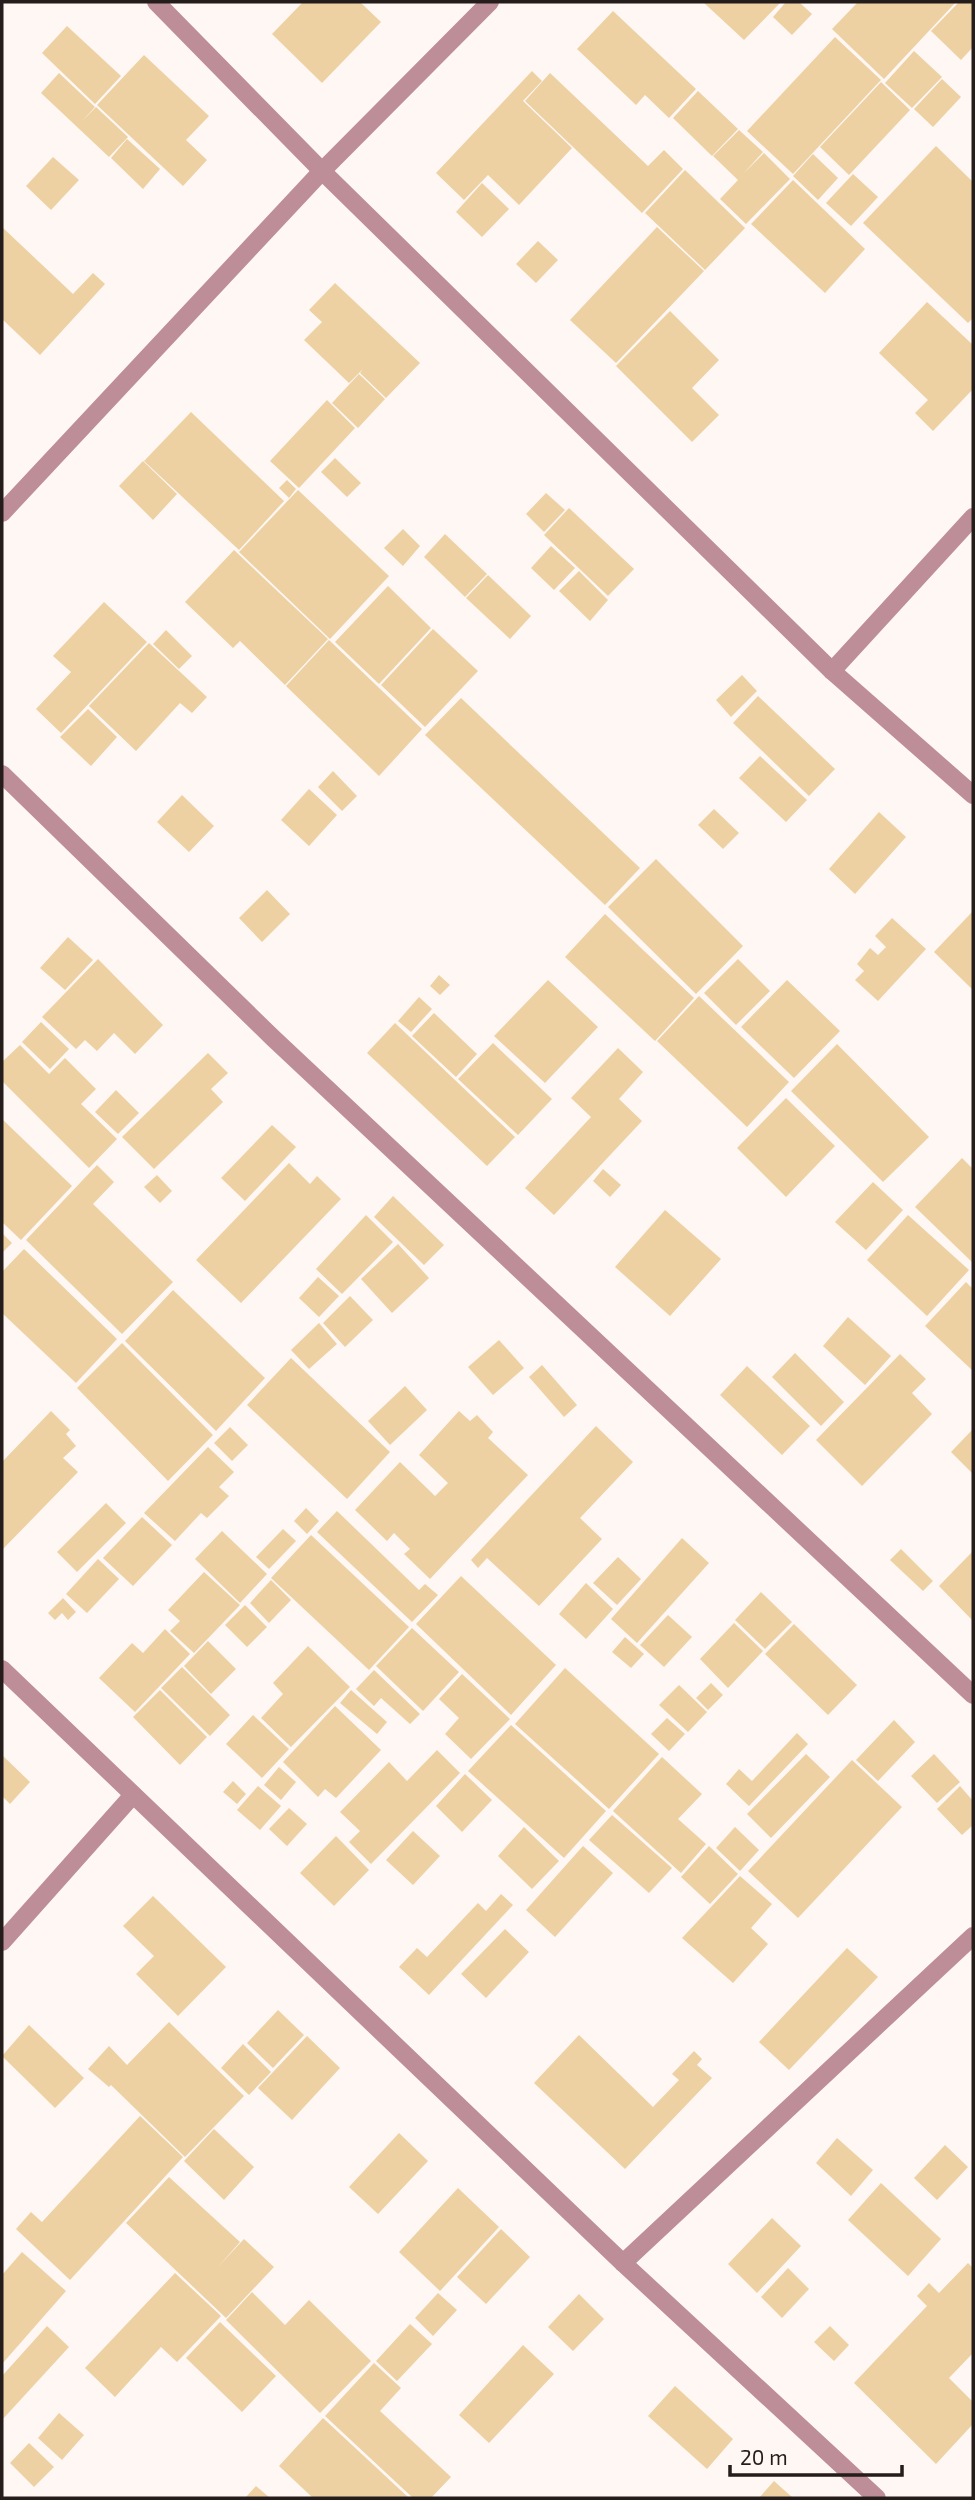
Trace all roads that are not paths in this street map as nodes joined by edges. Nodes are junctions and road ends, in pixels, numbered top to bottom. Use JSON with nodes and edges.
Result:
{"nodes":[{"id":1,"x":156,"y":2,"type":"edge"},
{"id":2,"x":490,"y":2,"type":"edge"},
{"id":3,"x":322,"y":171,"type":"junction"},
{"id":4,"x":2,"y":513,"type":"edge"},
{"id":5,"x":973,"y":517,"type":"edge"},
{"id":6,"x":832,"y":671,"type":"junction"},
{"id":7,"x":2,"y":775,"type":"edge"},
{"id":8,"x":973,"y":794,"type":"edge"},
{"id":9,"x":2,"y":1669,"type":"edge"},
{"id":10,"x":973,"y":1695,"type":"edge"},
{"id":11,"x":133,"y":1795,"type":"junction"},
{"id":12,"x":973,"y":1936,"type":"edge"},
{"id":13,"x":2,"y":1942,"type":"edge"},
{"id":14,"x":623,"y":2263,"type":"junction"},
{"id":15,"x":877,"y":2498,"type":"edge"}],
"edges":[{"from":1,"to":3,"type":"street"},
{"from":2,"to":3,"type":"street"},
{"from":3,"to":4,"type":"street"},
{"from":3,"to":6,"type":"street"},
{"from":5,"to":6,"type":"street"},
{"from":6,"to":8,"type":"street"},
{"from":7,"to":10,"type":"street"},
{"from":9,"to":11,"type":"street"},
{"from":11,"to":13,"type":"street"},
{"from":11,"to":14,"type":"street"},
{"from":12,"to":14,"type":"street"},
{"from":14,"to":15,"type":"street"}]}
